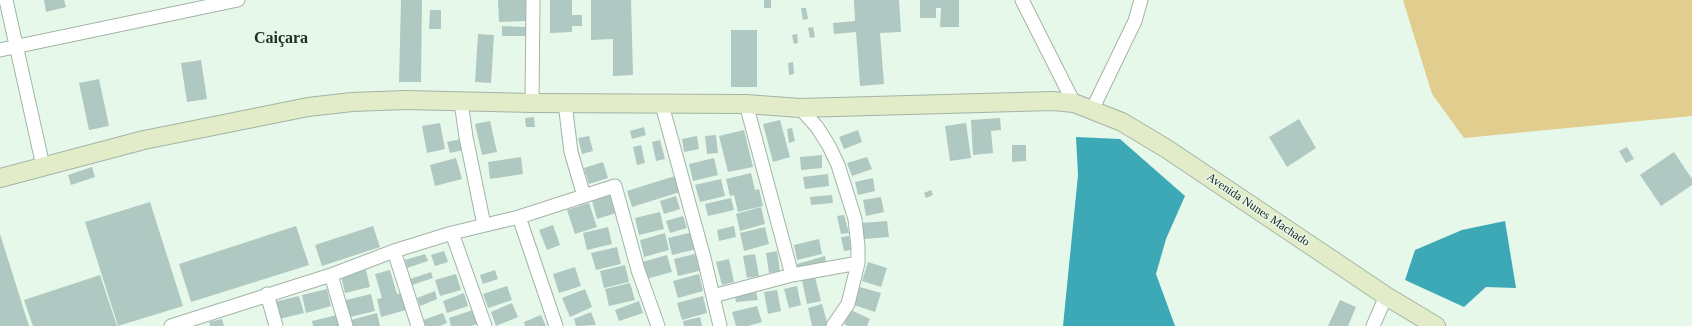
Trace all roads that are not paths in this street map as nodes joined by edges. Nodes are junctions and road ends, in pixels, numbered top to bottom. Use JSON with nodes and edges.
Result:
{"nodes":[{"id":1,"x":6,"y":0,"type":"edge"},
{"id":2,"x":238,"y":0,"type":"edge"},
{"id":3,"x":533,"y":0,"type":"edge"},
{"id":4,"x":1022,"y":0,"type":"edge"},
{"id":5,"x":1141,"y":0,"type":"edge"},
{"id":6,"x":16,"y":46,"type":"junction"},
{"id":7,"x":0,"y":50,"type":"edge"},
{"id":8,"x":461,"y":102,"type":"junction"},
{"id":9,"x":532,"y":103,"type":"junction"},
{"id":10,"x":566,"y":103,"type":"junction"},
{"id":11,"x":1074,"y":103,"type":"junction"},
{"id":12,"x":746,"y":104,"type":"junction"},
{"id":13,"x":662,"y":105,"type":"junction"},
{"id":14,"x":800,"y":108,"type":"junction"},
{"id":15,"x":1092,"y":110,"type":"junction"},
{"id":16,"x":43,"y":166,"type":"junction"},
{"id":17,"x":0,"y":178,"type":"edge"},
{"id":18,"x":584,"y":196,"type":"junction"},
{"id":19,"x":519,"y":217,"type":"junction"},
{"id":20,"x":484,"y":225,"type":"junction"},
{"id":21,"x":452,"y":233,"type":"junction"},
{"id":22,"x":394,"y":250,"type":"junction"},
{"id":23,"x":858,"y":263,"type":"junction"},
{"id":24,"x":331,"y":275,"type":"junction"},
{"id":25,"x":792,"y":275,"type":"junction"},
{"id":26,"x":267,"y":294,"type":"junction"},
{"id":27,"x":713,"y":296,"type":"junction"},
{"id":28,"x":1386,"y":296,"type":"junction"},
{"id":29,"x":200,"y":321,"type":"edge"},
{"id":30,"x":170,"y":326,"type":"edge"},
{"id":31,"x":276,"y":326,"type":"edge"},
{"id":32,"x":346,"y":326,"type":"edge"},
{"id":33,"x":418,"y":326,"type":"edge"},
{"id":34,"x":485,"y":326,"type":"edge"},
{"id":35,"x":556,"y":326,"type":"edge"},
{"id":36,"x":658,"y":326,"type":"edge"},
{"id":37,"x":720,"y":326,"type":"edge"},
{"id":38,"x":832,"y":326,"type":"edge"},
{"id":39,"x":1373,"y":326,"type":"edge"},
{"id":40,"x":1436,"y":326,"type":"edge"}],
"edges":[{"from":1,"to":6,"type":"street"},
{"from":2,"to":6,"type":"street"},
{"from":3,"to":9,"type":"street"},
{"from":4,"to":11,"type":"street"},
{"from":5,"to":15,"type":"street"},
{"from":6,"to":7,"type":"street"},
{"from":6,"to":16,"type":"street"},
{"from":8,"to":9,"type":"main road","name":"Avenida Nunes Machado"},
{"from":8,"to":16,"type":"main road","name":"Avenida Nunes Machado"},
{"from":8,"to":20,"type":"street"},
{"from":9,"to":10,"type":"main road","name":"Avenida Nunes Machado"},
{"from":10,"to":13,"type":"main road","name":"Avenida Nunes Machado"},
{"from":10,"to":18,"type":"street"},
{"from":11,"to":14,"type":"main road","name":"Avenida Nunes Machado"},
{"from":11,"to":15,"type":"main road","name":"Avenida Nunes Machado"},
{"from":12,"to":13,"type":"main road","name":"Avenida Nunes Machado"},
{"from":12,"to":14,"type":"main road","name":"Avenida Nunes Machado"},
{"from":12,"to":25,"type":"street"},
{"from":13,"to":27,"type":"street"},
{"from":14,"to":23,"type":"street"},
{"from":15,"to":28,"type":"main road","name":"Avenida Nunes Machado"},
{"from":16,"to":17,"type":"main road","name":"Avenida Nunes Machado"},
{"from":18,"to":19,"type":"street"},
{"from":18,"to":36,"type":"street"},
{"from":19,"to":20,"type":"street"},
{"from":19,"to":35,"type":"street"},
{"from":20,"to":21,"type":"street"},
{"from":21,"to":22,"type":"street"},
{"from":21,"to":34,"type":"street"},
{"from":22,"to":24,"type":"street"},
{"from":22,"to":33,"type":"street"},
{"from":23,"to":25,"type":"street"},
{"from":23,"to":38,"type":"street"},
{"from":24,"to":26,"type":"street"},
{"from":24,"to":32,"type":"street"},
{"from":25,"to":27,"type":"street"},
{"from":26,"to":29,"type":"street"},
{"from":26,"to":31,"type":"street"},
{"from":27,"to":37,"type":"street"},
{"from":28,"to":39,"type":"street"},
{"from":28,"to":40,"type":"main road","name":"Avenida Nunes Machado"},
{"from":29,"to":30,"type":"street"}]}
